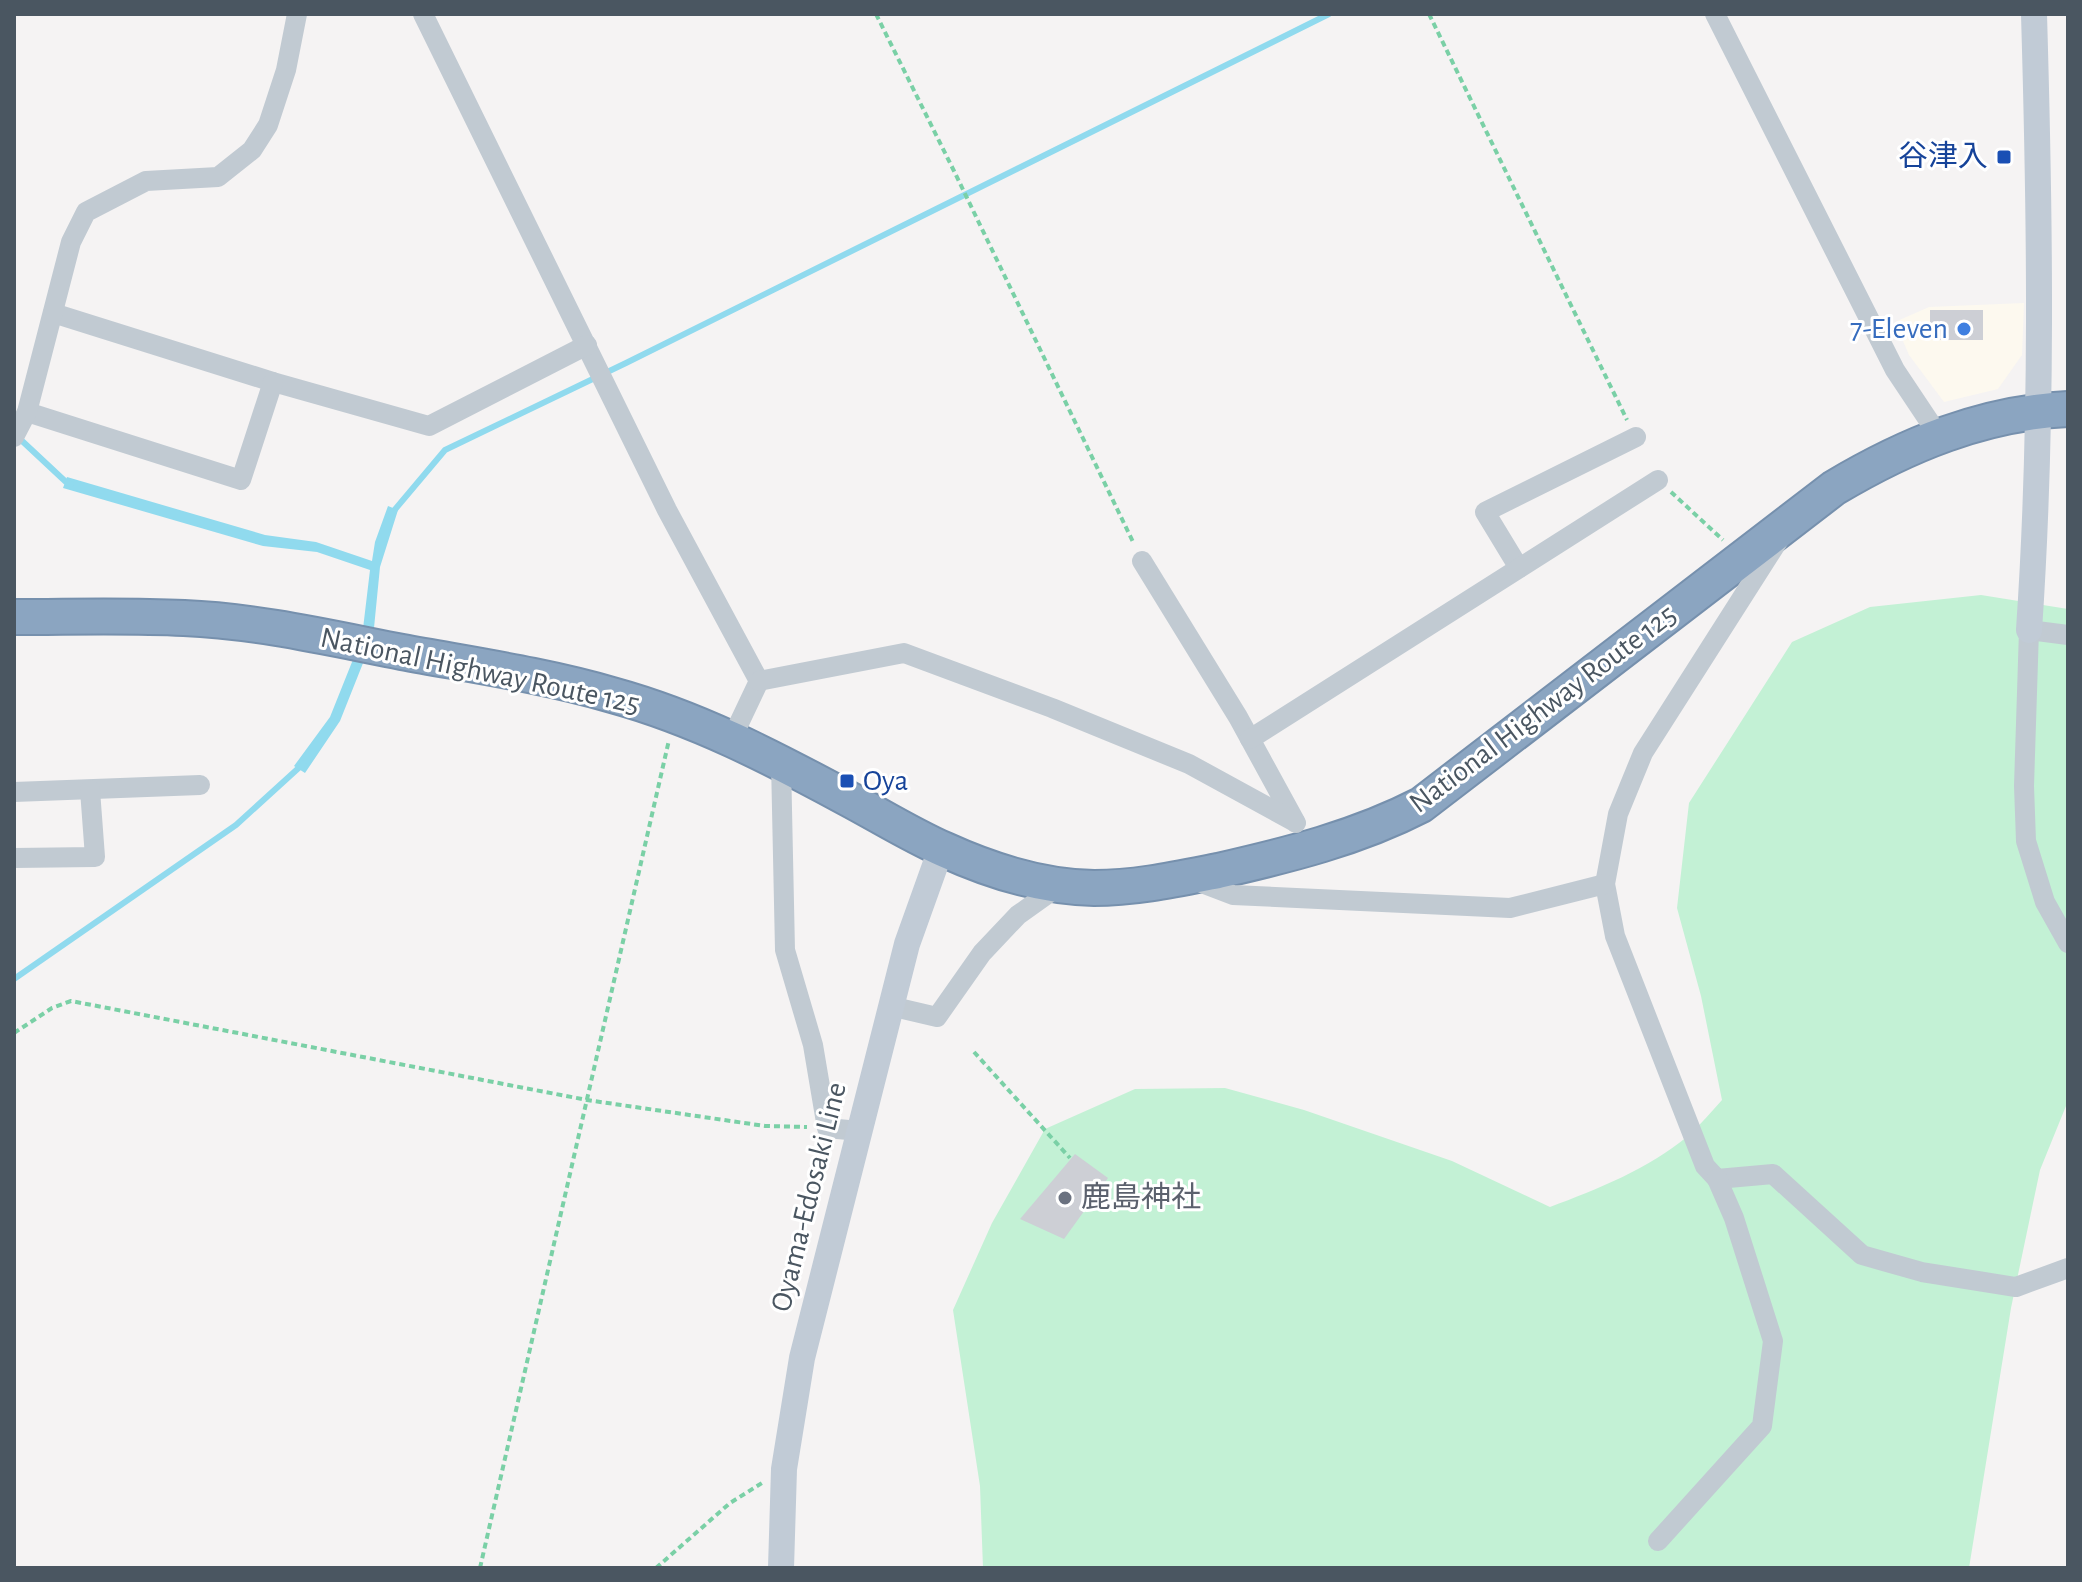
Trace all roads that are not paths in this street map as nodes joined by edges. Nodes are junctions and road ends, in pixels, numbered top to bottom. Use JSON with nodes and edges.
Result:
{"nodes":[{"id":1,"x":297,"y":14,"type":"edge"},
{"id":2,"x":423,"y":14,"type":"edge"},
{"id":3,"x":1715,"y":14,"type":"edge"},
{"id":4,"x":2034,"y":14,"type":"edge"},
{"id":5,"x":53,"y":313,"type":"junction"},
{"id":6,"x":590,"y":350,"type":"junction"},
{"id":7,"x":273,"y":382,"type":"junction"},
{"id":8,"x":2054,"y":409,"type":"edge"},
{"id":9,"x":27,"y":412,"type":"junction"},
{"id":10,"x":1939,"y":436,"type":"junction"},
{"id":11,"x":14,"y":437,"type":"edge"},
{"id":12,"x":1636,"y":437,"type":"road end"},
{"id":13,"x":1658,"y":480,"type":"road end"},
{"id":14,"x":1785,"y":524,"type":"junction"},
{"id":15,"x":1142,"y":561,"type":"road end"},
{"id":16,"x":1519,"y":568,"type":"junction"},
{"id":17,"x":14,"y":617,"type":"edge"},
{"id":18,"x":2029,"y":630,"type":"junction"},
{"id":19,"x":2068,"y":635,"type":"edge"},
{"id":20,"x":759,"y":681,"type":"junction"},
{"id":21,"x":732,"y":738,"type":"junction"},
{"id":22,"x":1250,"y":739,"type":"junction"},
{"id":23,"x":781,"y":762,"type":"junction"},
{"id":24,"x":200,"y":785,"type":"dead end"},
{"id":25,"x":90,"y":790,"type":"junction"},
{"id":26,"x":14,"y":792,"type":"edge"},
{"id":27,"x":1302,"y":835,"type":"junction"},
{"id":28,"x":941,"y":849,"type":"junction"},
{"id":29,"x":14,"y":858,"type":"edge"},
{"id":30,"x":1186,"y":878,"type":"junction"},
{"id":31,"x":1605,"y":884,"type":"junction"},
{"id":32,"x":1060,"y":885,"type":"junction"},
{"id":33,"x":2068,"y":943,"type":"edge"},
{"id":34,"x":890,"y":1006,"type":"junction"},
{"id":35,"x":859,"y":1131,"type":"junction"},
{"id":36,"x":1717,"y":1179,"type":"junction"},
{"id":37,"x":2068,"y":1268,"type":"edge"},
{"id":38,"x":1658,"y":1541,"type":"dead end"},
{"id":39,"x":781,"y":1568,"type":"edge"}],
"edges":[{"from":1,"to":5,"type":"street"},
{"from":2,"to":6,"type":"street"},
{"from":3,"to":10,"type":"street"},
{"from":4,"to":8,"type":"main road"},
{"from":5,"to":7,"type":"street"},
{"from":5,"to":9,"type":"street"},
{"from":6,"to":7,"type":"street"},
{"from":6,"to":20,"type":"street"},
{"from":7,"to":9,"type":"street"},
{"from":8,"to":10,"type":"highway","name":"National Highway Route 125"},
{"from":8,"to":18,"type":"main road"},
{"from":9,"to":11,"type":"street"},
{"from":10,"to":14,"type":"highway","name":"National Highway Route 125"},
{"from":12,"to":16,"type":"street"},
{"from":13,"to":16,"type":"street"},
{"from":14,"to":27,"type":"highway","name":"National Highway Route 125"},
{"from":14,"to":31,"type":"street"},
{"from":15,"to":22,"type":"street"},
{"from":16,"to":22,"type":"street"},
{"from":17,"to":21,"type":"highway","name":"National Highway Route 125"},
{"from":18,"to":19,"type":"street"},
{"from":18,"to":33,"type":"street"},
{"from":20,"to":21,"type":"street"},
{"from":20,"to":27,"type":"street"},
{"from":21,"to":23,"type":"highway","name":"National Highway Route 125"},
{"from":22,"to":27,"type":"street"},
{"from":23,"to":28,"type":"highway","name":"National Highway Route 125"},
{"from":23,"to":35,"type":"street"},
{"from":24,"to":25,"type":"street"},
{"from":25,"to":26,"type":"street"},
{"from":25,"to":29,"type":"street"},
{"from":27,"to":30,"type":"highway","name":"National Highway Route 125"},
{"from":28,"to":32,"type":"highway","name":"National Highway Route 125"},
{"from":28,"to":34,"type":"main road","name":"Oyama-Edosaki Line"},
{"from":30,"to":31,"type":"street"},
{"from":30,"to":32,"type":"highway","name":"National Highway Route 125"},
{"from":31,"to":36,"type":"street"},
{"from":32,"to":34,"type":"street"},
{"from":34,"to":35,"type":"main road","name":"Oyama-Edosaki Line"},
{"from":35,"to":39,"type":"main road","name":"Oyama-Edosaki Line"},
{"from":36,"to":37,"type":"street"},
{"from":36,"to":38,"type":"street"}]}
